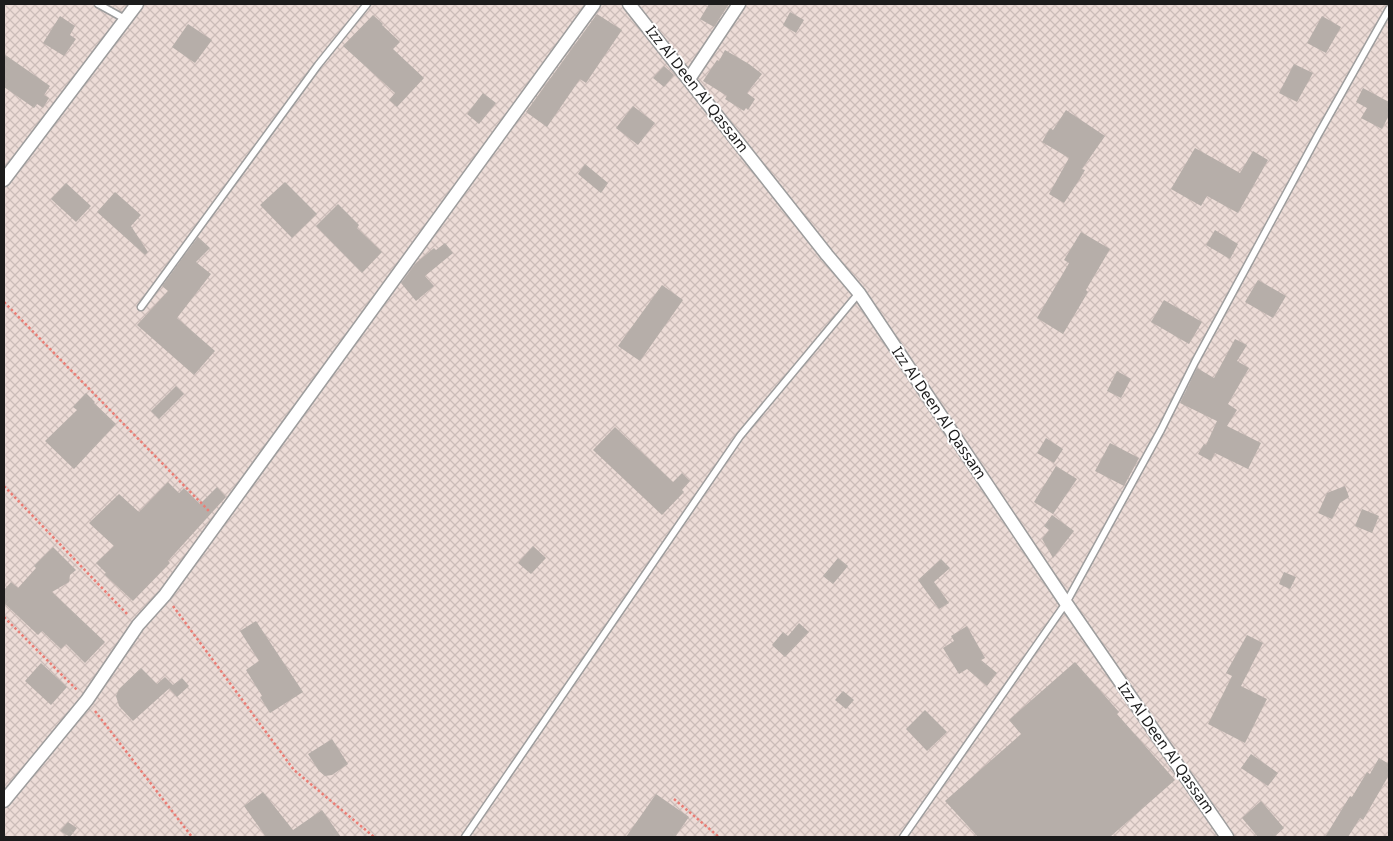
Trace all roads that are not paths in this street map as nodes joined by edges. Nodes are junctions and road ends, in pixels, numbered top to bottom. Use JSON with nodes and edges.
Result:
{"nodes":[{"id":1,"x":98,"y":4,"type":"edge"},
{"id":2,"x":137,"y":4,"type":"edge"},
{"id":3,"x":367,"y":4,"type":"edge"},
{"id":4,"x":594,"y":4,"type":"edge"},
{"id":5,"x":630,"y":4,"type":"edge"},
{"id":6,"x":739,"y":4,"type":"edge"},
{"id":7,"x":1389,"y":9,"type":"edge"},
{"id":8,"x":125,"y":19,"type":"junction"},
{"id":9,"x":689,"y":78,"type":"junction"},
{"id":10,"x":4,"y":180,"type":"edge"},
{"id":11,"x":859,"y":293,"type":"junction"},
{"id":12,"x":141,"y":307,"type":"dead end"},
{"id":13,"x":1066,"y":603,"type":"junction"},
{"id":14,"x":4,"y":801,"type":"edge"},
{"id":15,"x":465,"y":837,"type":"edge"},
{"id":16,"x":903,"y":837,"type":"edge"},
{"id":17,"x":1227,"y":837,"type":"edge"}],
"edges":[{"from":1,"to":8,"type":"lane"},
{"from":2,"to":8,"type":"street"},
{"from":3,"to":12,"type":"lane"},
{"from":4,"to":14,"type":"street"},
{"from":5,"to":9,"type":"street","name":"Izz Al Deen Al Qassam"},
{"from":6,"to":9,"type":"street"},
{"from":7,"to":13,"type":"lane"},
{"from":8,"to":10,"type":"street"},
{"from":9,"to":11,"type":"street","name":"Izz Al Deen Al Qassam"},
{"from":11,"to":13,"type":"street","name":"Izz Al Deen Al Qassam"},
{"from":11,"to":15,"type":"lane"},
{"from":13,"to":16,"type":"lane"},
{"from":13,"to":17,"type":"street","name":"Izz Al Deen Al Qassam"}]}
